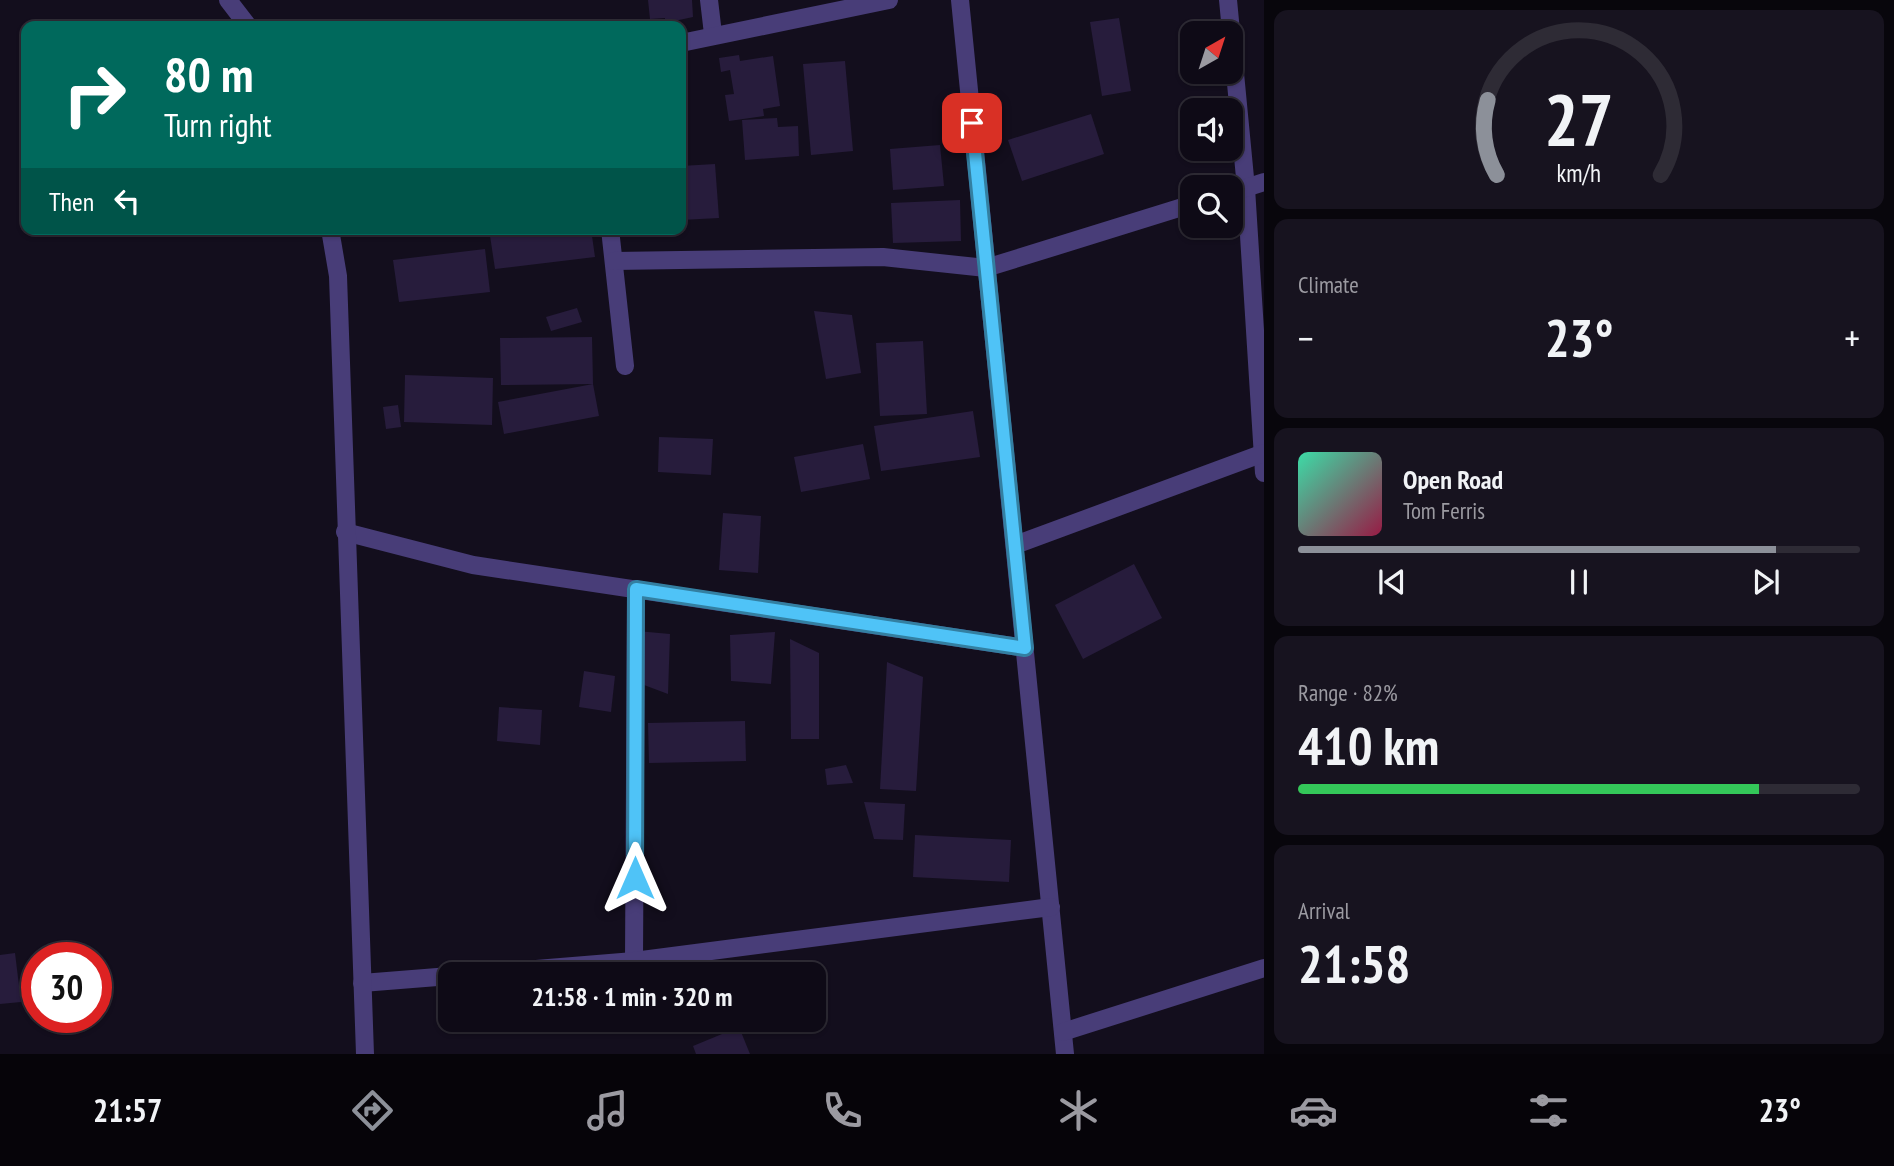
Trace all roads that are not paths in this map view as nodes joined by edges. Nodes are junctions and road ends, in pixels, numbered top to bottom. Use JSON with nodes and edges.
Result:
{"nodes":[{"id":1,"x":228,"y":0,"type":"edge"},
{"id":2,"x":709,"y":0,"type":"edge"},
{"id":3,"x":889,"y":0,"type":"edge"},
{"id":4,"x":960,"y":0,"type":"edge"},
{"id":5,"x":1228,"y":0,"type":"edge"},
{"id":6,"x":244,"y":21,"type":"edge"},
{"id":7,"x":713,"y":34,"type":"junction"},
{"id":8,"x":686,"y":42,"type":"edge"},
{"id":9,"x":1237,"y":175,"type":"edge"},
{"id":10,"x":1264,"y":182,"type":"edge"},
{"id":11,"x":1243,"y":188,"type":"edge"},
{"id":12,"x":1180,"y":209,"type":"edge"},
{"id":13,"x":331,"y":235,"type":"edge"},
{"id":14,"x":611,"y":235,"type":"edge"},
{"id":15,"x":1243,"y":238,"type":"edge"},
{"id":16,"x":614,"y":261,"type":"junction"},
{"id":17,"x":986,"y":268,"type":"junction"},
{"id":18,"x":625,"y":366,"type":"dead end"},
{"id":19,"x":1263,"y":453,"type":"edge"},
{"id":20,"x":1264,"y":473,"type":"edge"},
{"id":21,"x":345,"y":532,"type":"junction"},
{"id":22,"x":1015,"y":545,"type":"junction"},
{"id":23,"x":636,"y":589,"type":"junction"},
{"id":24,"x":1025,"y":648,"type":"junction"},
{"id":25,"x":1051,"y":907,"type":"junction"},
{"id":26,"x":634,"y":961,"type":"junction"},
{"id":27,"x":622,"y":962,"type":"edge"},
{"id":28,"x":1264,"y":968,"type":"edge"},
{"id":29,"x":438,"y":977,"type":"edge"},
{"id":30,"x":362,"y":983,"type":"junction"},
{"id":31,"x":1063,"y":1032,"type":"junction"},
{"id":32,"x":365,"y":1054,"type":"edge"},
{"id":33,"x":1065,"y":1054,"type":"edge"}],
"edges":[{"from":1,"to":6,"type":"street"},
{"from":2,"to":7,"type":"street"},
{"from":3,"to":7,"type":"street"},
{"from":4,"to":17,"type":"street"},
{"from":5,"to":9,"type":"street"},
{"from":7,"to":8,"type":"street"},
{"from":10,"to":11,"type":"street"},
{"from":12,"to":17,"type":"street"},
{"from":13,"to":21,"type":"street"},
{"from":14,"to":16,"type":"street"},
{"from":15,"to":19,"type":"street"},
{"from":16,"to":17,"type":"street"},
{"from":16,"to":18,"type":"street"},
{"from":17,"to":22,"type":"street"},
{"from":19,"to":20,"type":"street"},
{"from":19,"to":22,"type":"street"},
{"from":21,"to":23,"type":"street"},
{"from":21,"to":30,"type":"street"},
{"from":22,"to":24,"type":"street"},
{"from":23,"to":24,"type":"street"},
{"from":23,"to":26,"type":"street"},
{"from":24,"to":25,"type":"street"},
{"from":25,"to":26,"type":"street"},
{"from":25,"to":31,"type":"street"},
{"from":26,"to":27,"type":"street"},
{"from":28,"to":31,"type":"street"},
{"from":29,"to":30,"type":"street"},
{"from":30,"to":32,"type":"street"},
{"from":31,"to":33,"type":"street"}]}
